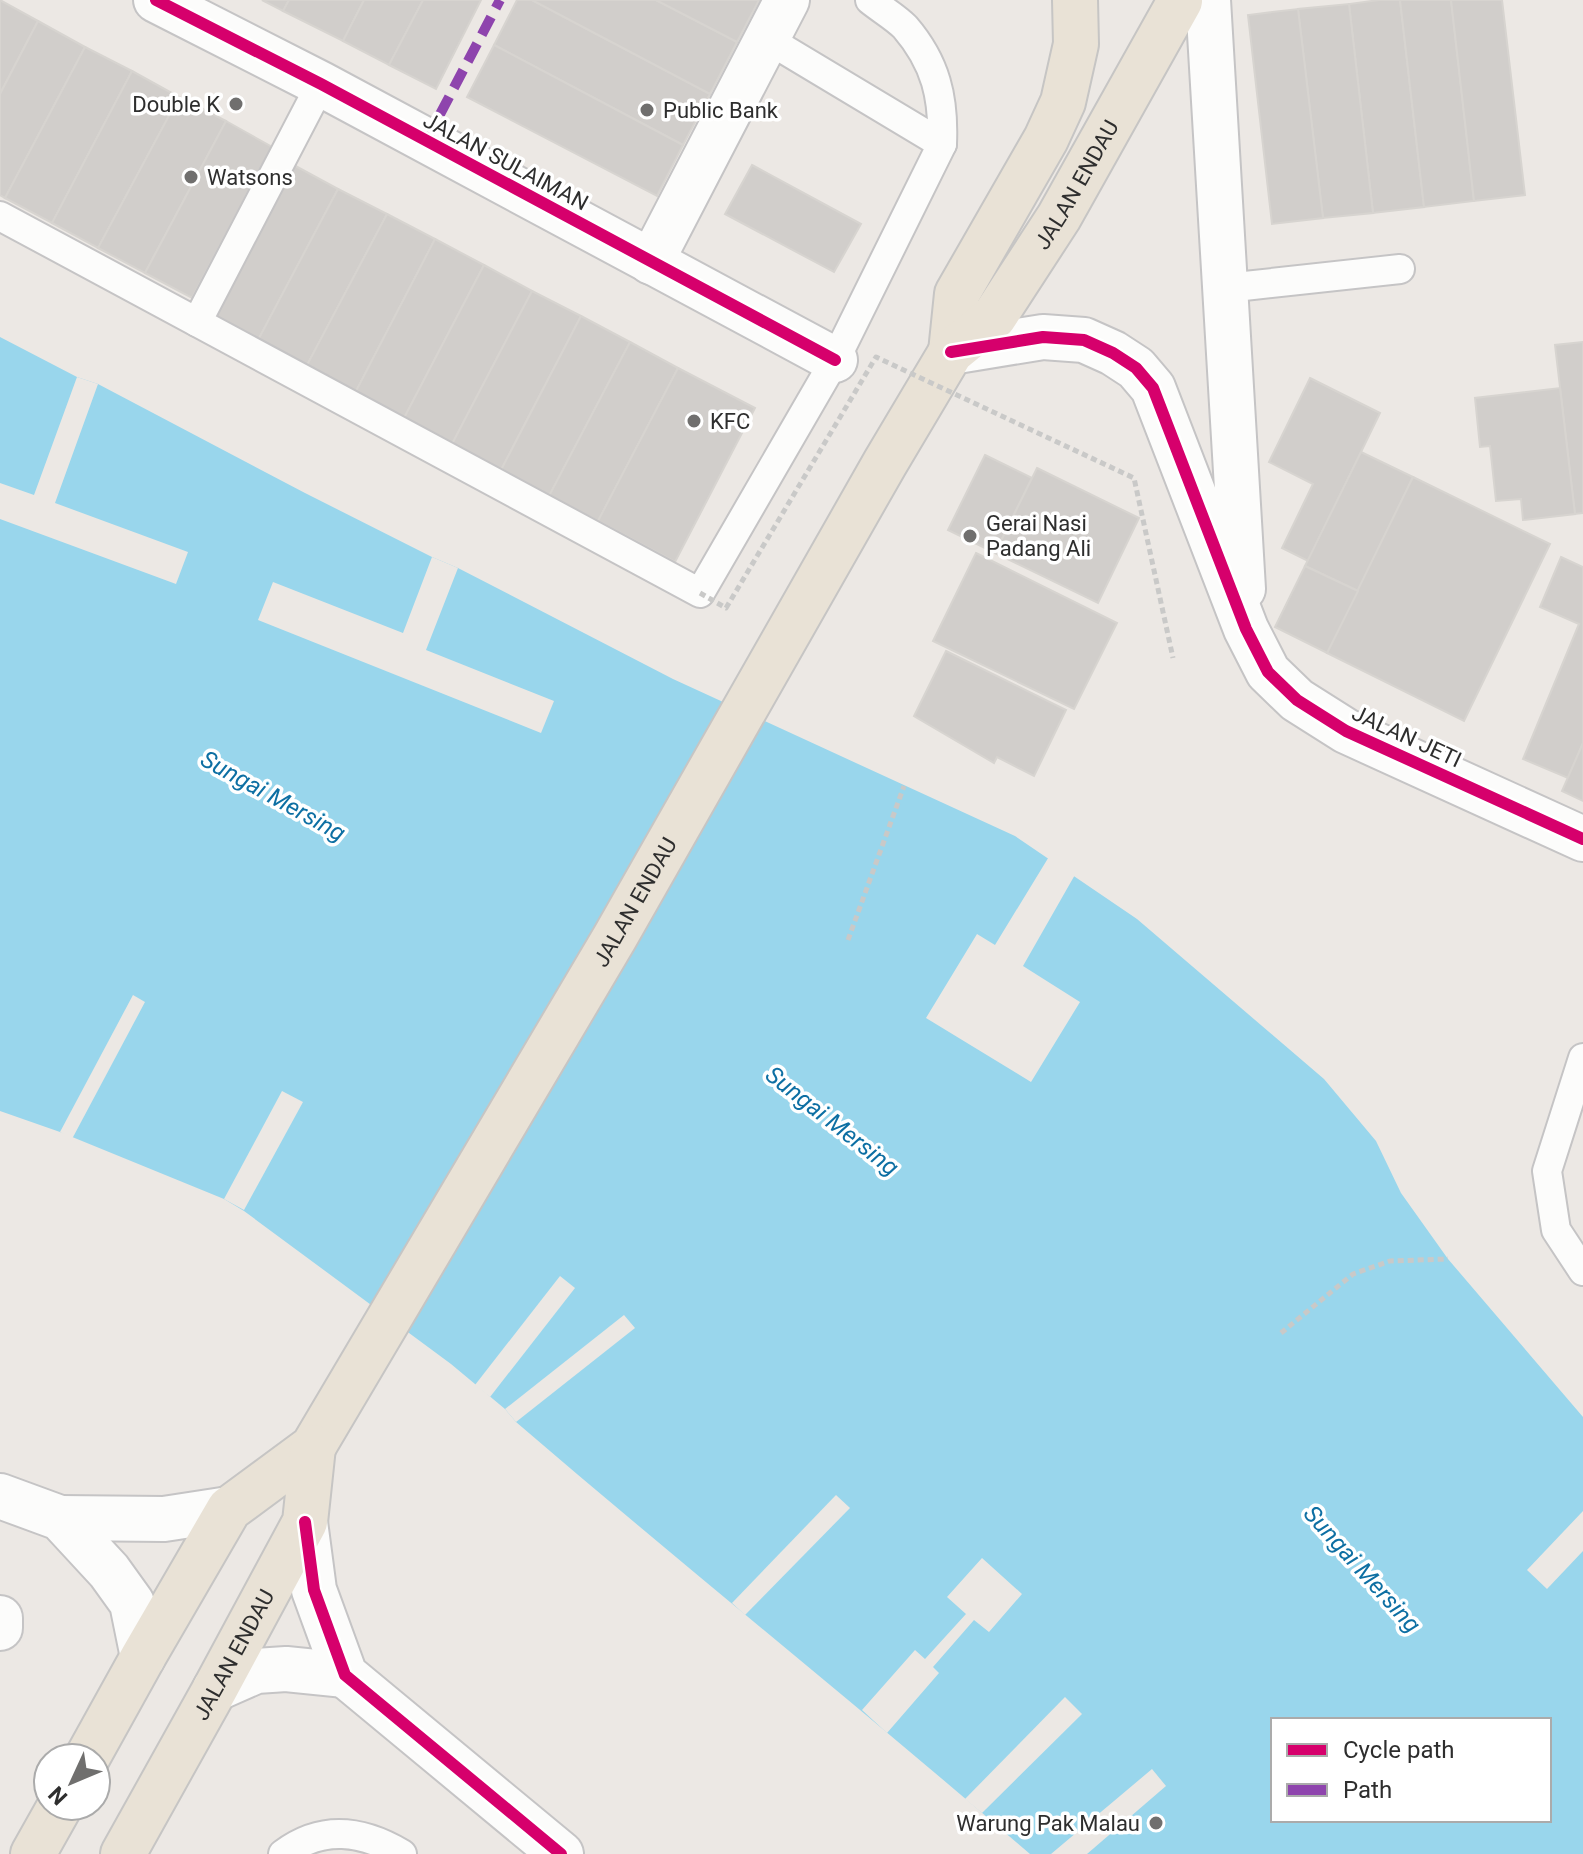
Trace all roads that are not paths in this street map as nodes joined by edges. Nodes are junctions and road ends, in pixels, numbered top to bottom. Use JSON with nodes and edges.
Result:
{"nodes":[{"id":1,"x":156,"y":0,"type":"edge"},
{"id":2,"x":787,"y":0,"type":"edge"},
{"id":3,"x":870,"y":0,"type":"edge"},
{"id":4,"x":1075,"y":0,"type":"edge"},
{"id":5,"x":1185,"y":0,"type":"edge"},
{"id":6,"x":767,"y":39,"type":"junction"},
{"id":7,"x":321,"y":84,"type":"junction"},
{"id":8,"x":942,"y":144,"type":"junction"},
{"id":9,"x":0,"y":216,"type":"edge"},
{"id":10,"x":651,"y":262,"type":"junction"},
{"id":11,"x":1400,"y":269,"type":"dead end"},
{"id":12,"x":1226,"y":288,"type":"junction"},
{"id":13,"x":197,"y":322,"type":"junction"},
{"id":14,"x":951,"y":352,"type":"junction"},
{"id":15,"x":835,"y":360,"type":"junction"},
{"id":16,"x":1246,"y":629,"type":"junction"},
{"id":17,"x":1583,"y":839,"type":"edge"},
{"id":18,"x":1583,"y":1058,"type":"edge"},
{"id":19,"x":1583,"y":1271,"type":"edge"},
{"id":20,"x":313,"y":1447,"type":"junction"},
{"id":21,"x":0,"y":1496,"type":"edge"},
{"id":22,"x":229,"y":1509,"type":"junction"},
{"id":23,"x":60,"y":1518,"type":"junction"},
{"id":24,"x":305,"y":1522,"type":"junction"},
{"id":25,"x":0,"y":1618,"type":"edge"},
{"id":26,"x":0,"y":1628,"type":"edge"},
{"id":27,"x":143,"y":1657,"type":"junction"},
{"id":28,"x":345,"y":1675,"type":"junction"},
{"id":29,"x":215,"y":1689,"type":"junction"},
{"id":30,"x":96,"y":1742,"type":"edge"},
{"id":31,"x":51,"y":1822,"type":"edge"},
{"id":32,"x":33,"y":1854,"type":"edge"},
{"id":33,"x":123,"y":1854,"type":"edge"},
{"id":34,"x":283,"y":1854,"type":"edge"},
{"id":35,"x":402,"y":1854,"type":"edge"},
{"id":36,"x":561,"y":1854,"type":"edge"}],
"edges":[{"from":1,"to":7,"type":"street","name":"JALAN SULAIMAN"},
{"from":2,"to":6,"type":"street"},
{"from":3,"to":8,"type":"lane"},
{"from":4,"to":14,"type":"highway","name":"JALAN ENDAU"},
{"from":5,"to":12,"type":"street"},
{"from":5,"to":14,"type":"highway","name":"JALAN ENDAU"},
{"from":6,"to":8,"type":"lane"},
{"from":6,"to":10,"type":"street"},
{"from":7,"to":10,"type":"street","name":"JALAN SULAIMAN"},
{"from":7,"to":13,"type":"lane"},
{"from":8,"to":15,"type":"lane"},
{"from":9,"to":13,"type":"lane"},
{"from":10,"to":15,"type":"street","name":"JALAN SULAIMAN"},
{"from":11,"to":12,"type":"lane"},
{"from":12,"to":16,"type":"street"},
{"from":13,"to":15,"type":"lane"},
{"from":14,"to":16,"type":"street","name":"JALAN JETI"},
{"from":14,"to":20,"type":"highway","name":"JALAN ENDAU"},
{"from":16,"to":17,"type":"street","name":"JALAN JETI"},
{"from":18,"to":19,"type":"lane"},
{"from":20,"to":22,"type":"highway","name":"JALAN ENDAU"},
{"from":20,"to":24,"type":"highway","name":"JALAN ENDAU"},
{"from":21,"to":23,"type":"street"},
{"from":22,"to":23,"type":"street"},
{"from":22,"to":27,"type":"highway","name":"JALAN ENDAU"},
{"from":23,"to":27,"type":"street"},
{"from":24,"to":28,"type":"street"},
{"from":24,"to":29,"type":"highway","name":"JALAN ENDAU"},
{"from":25,"to":26,"type":"street"},
{"from":27,"to":30,"type":"highway","name":"JALAN ENDAU"},
{"from":28,"to":29,"type":"street"},
{"from":28,"to":36,"type":"street"},
{"from":29,"to":33,"type":"highway","name":"JALAN ENDAU"},
{"from":31,"to":32,"type":"highway"},
{"from":34,"to":35,"type":"lane"}]}
